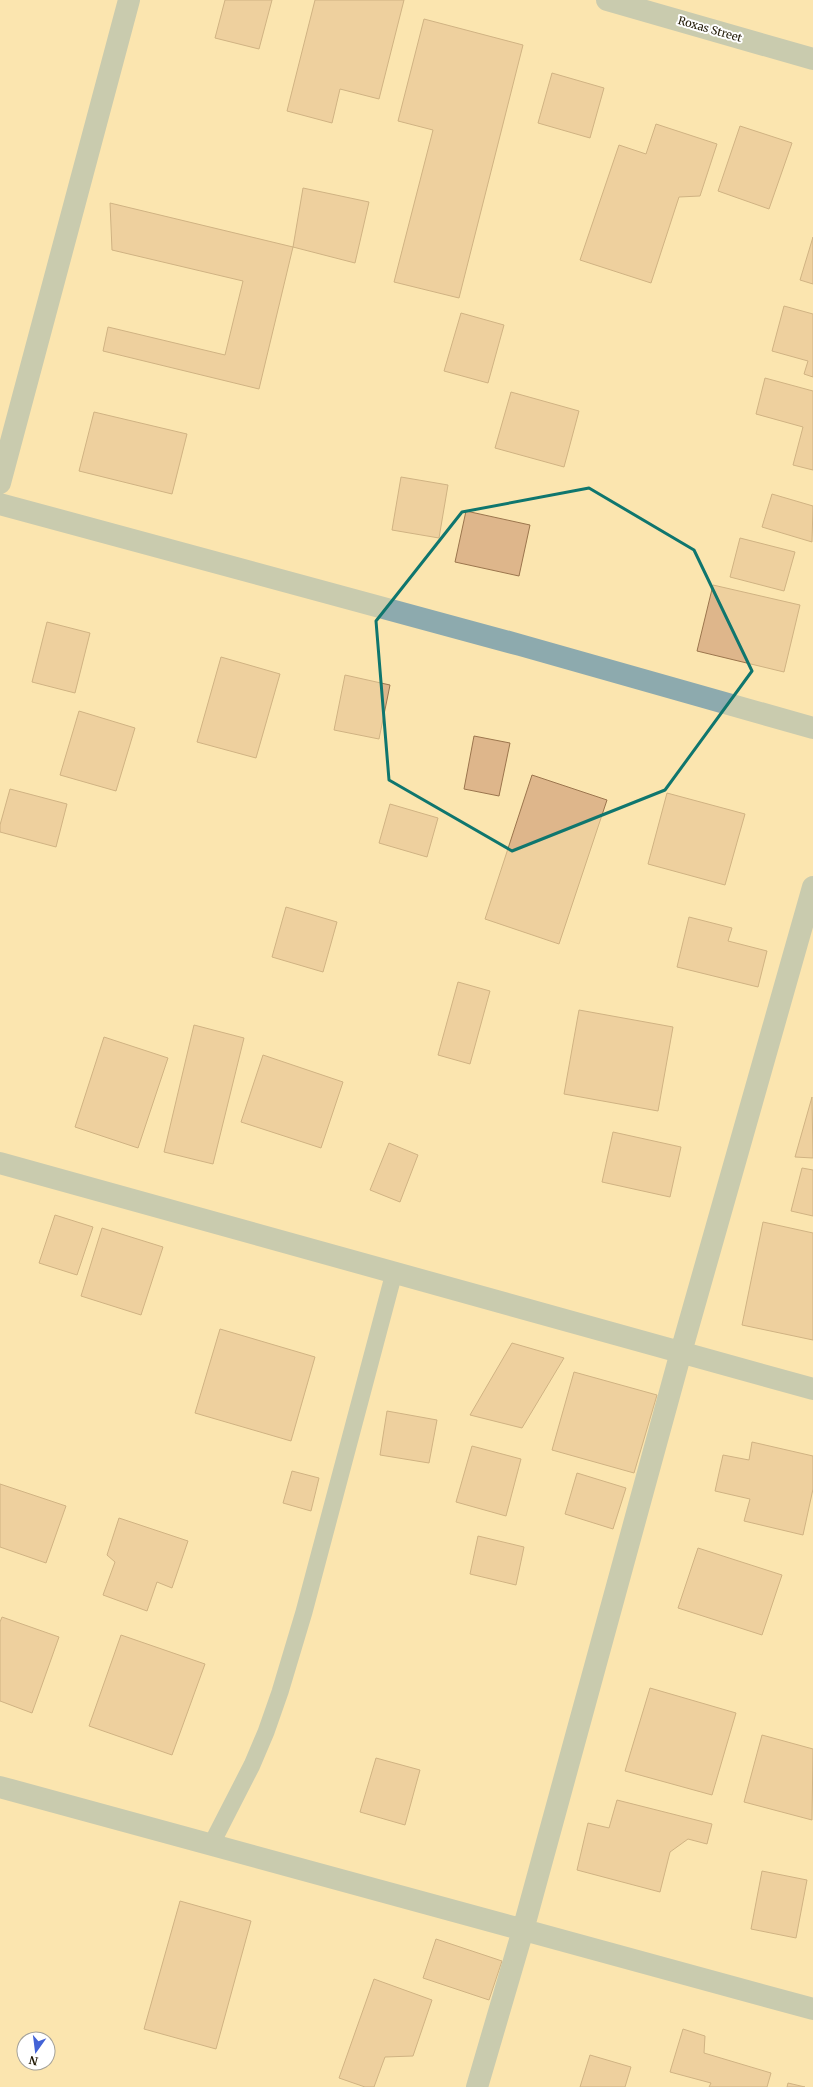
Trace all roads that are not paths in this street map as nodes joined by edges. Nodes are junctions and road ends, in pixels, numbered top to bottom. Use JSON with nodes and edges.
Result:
{"nodes":[{"id":1,"x":129,"y":0,"type":"edge"},
{"id":2,"x":607,"y":0,"type":"edge"},
{"id":3,"x":813,"y":59,"type":"edge"},
{"id":4,"x":0,"y":483,"type":"edge"},
{"id":5,"x":0,"y":504,"type":"edge"},
{"id":6,"x":813,"y":728,"type":"edge"},
{"id":7,"x":813,"y":887,"type":"edge"},
{"id":8,"x":0,"y":1163,"type":"edge"},
{"id":9,"x":394,"y":1273,"type":"junction"},
{"id":10,"x":681,"y":1352,"type":"junction"},
{"id":11,"x":813,"y":1388,"type":"edge"},
{"id":12,"x":0,"y":1787,"type":"edge"},
{"id":13,"x":211,"y":1845,"type":"junction"},
{"id":14,"x":523,"y":1930,"type":"junction"},
{"id":15,"x":813,"y":2009,"type":"edge"},
{"id":16,"x":477,"y":2087,"type":"edge"}],
"edges":[{"from":1,"to":4,"type":"street"},
{"from":2,"to":3,"type":"street","name":"Roxas Street"},
{"from":5,"to":6,"type":"street"},
{"from":7,"to":10,"type":"street"},
{"from":8,"to":9,"type":"street"},
{"from":9,"to":10,"type":"street"},
{"from":9,"to":13,"type":"lane"},
{"from":10,"to":11,"type":"street"},
{"from":10,"to":14,"type":"street"},
{"from":12,"to":13,"type":"street"},
{"from":13,"to":14,"type":"street"},
{"from":14,"to":15,"type":"street"},
{"from":14,"to":16,"type":"street"}]}
